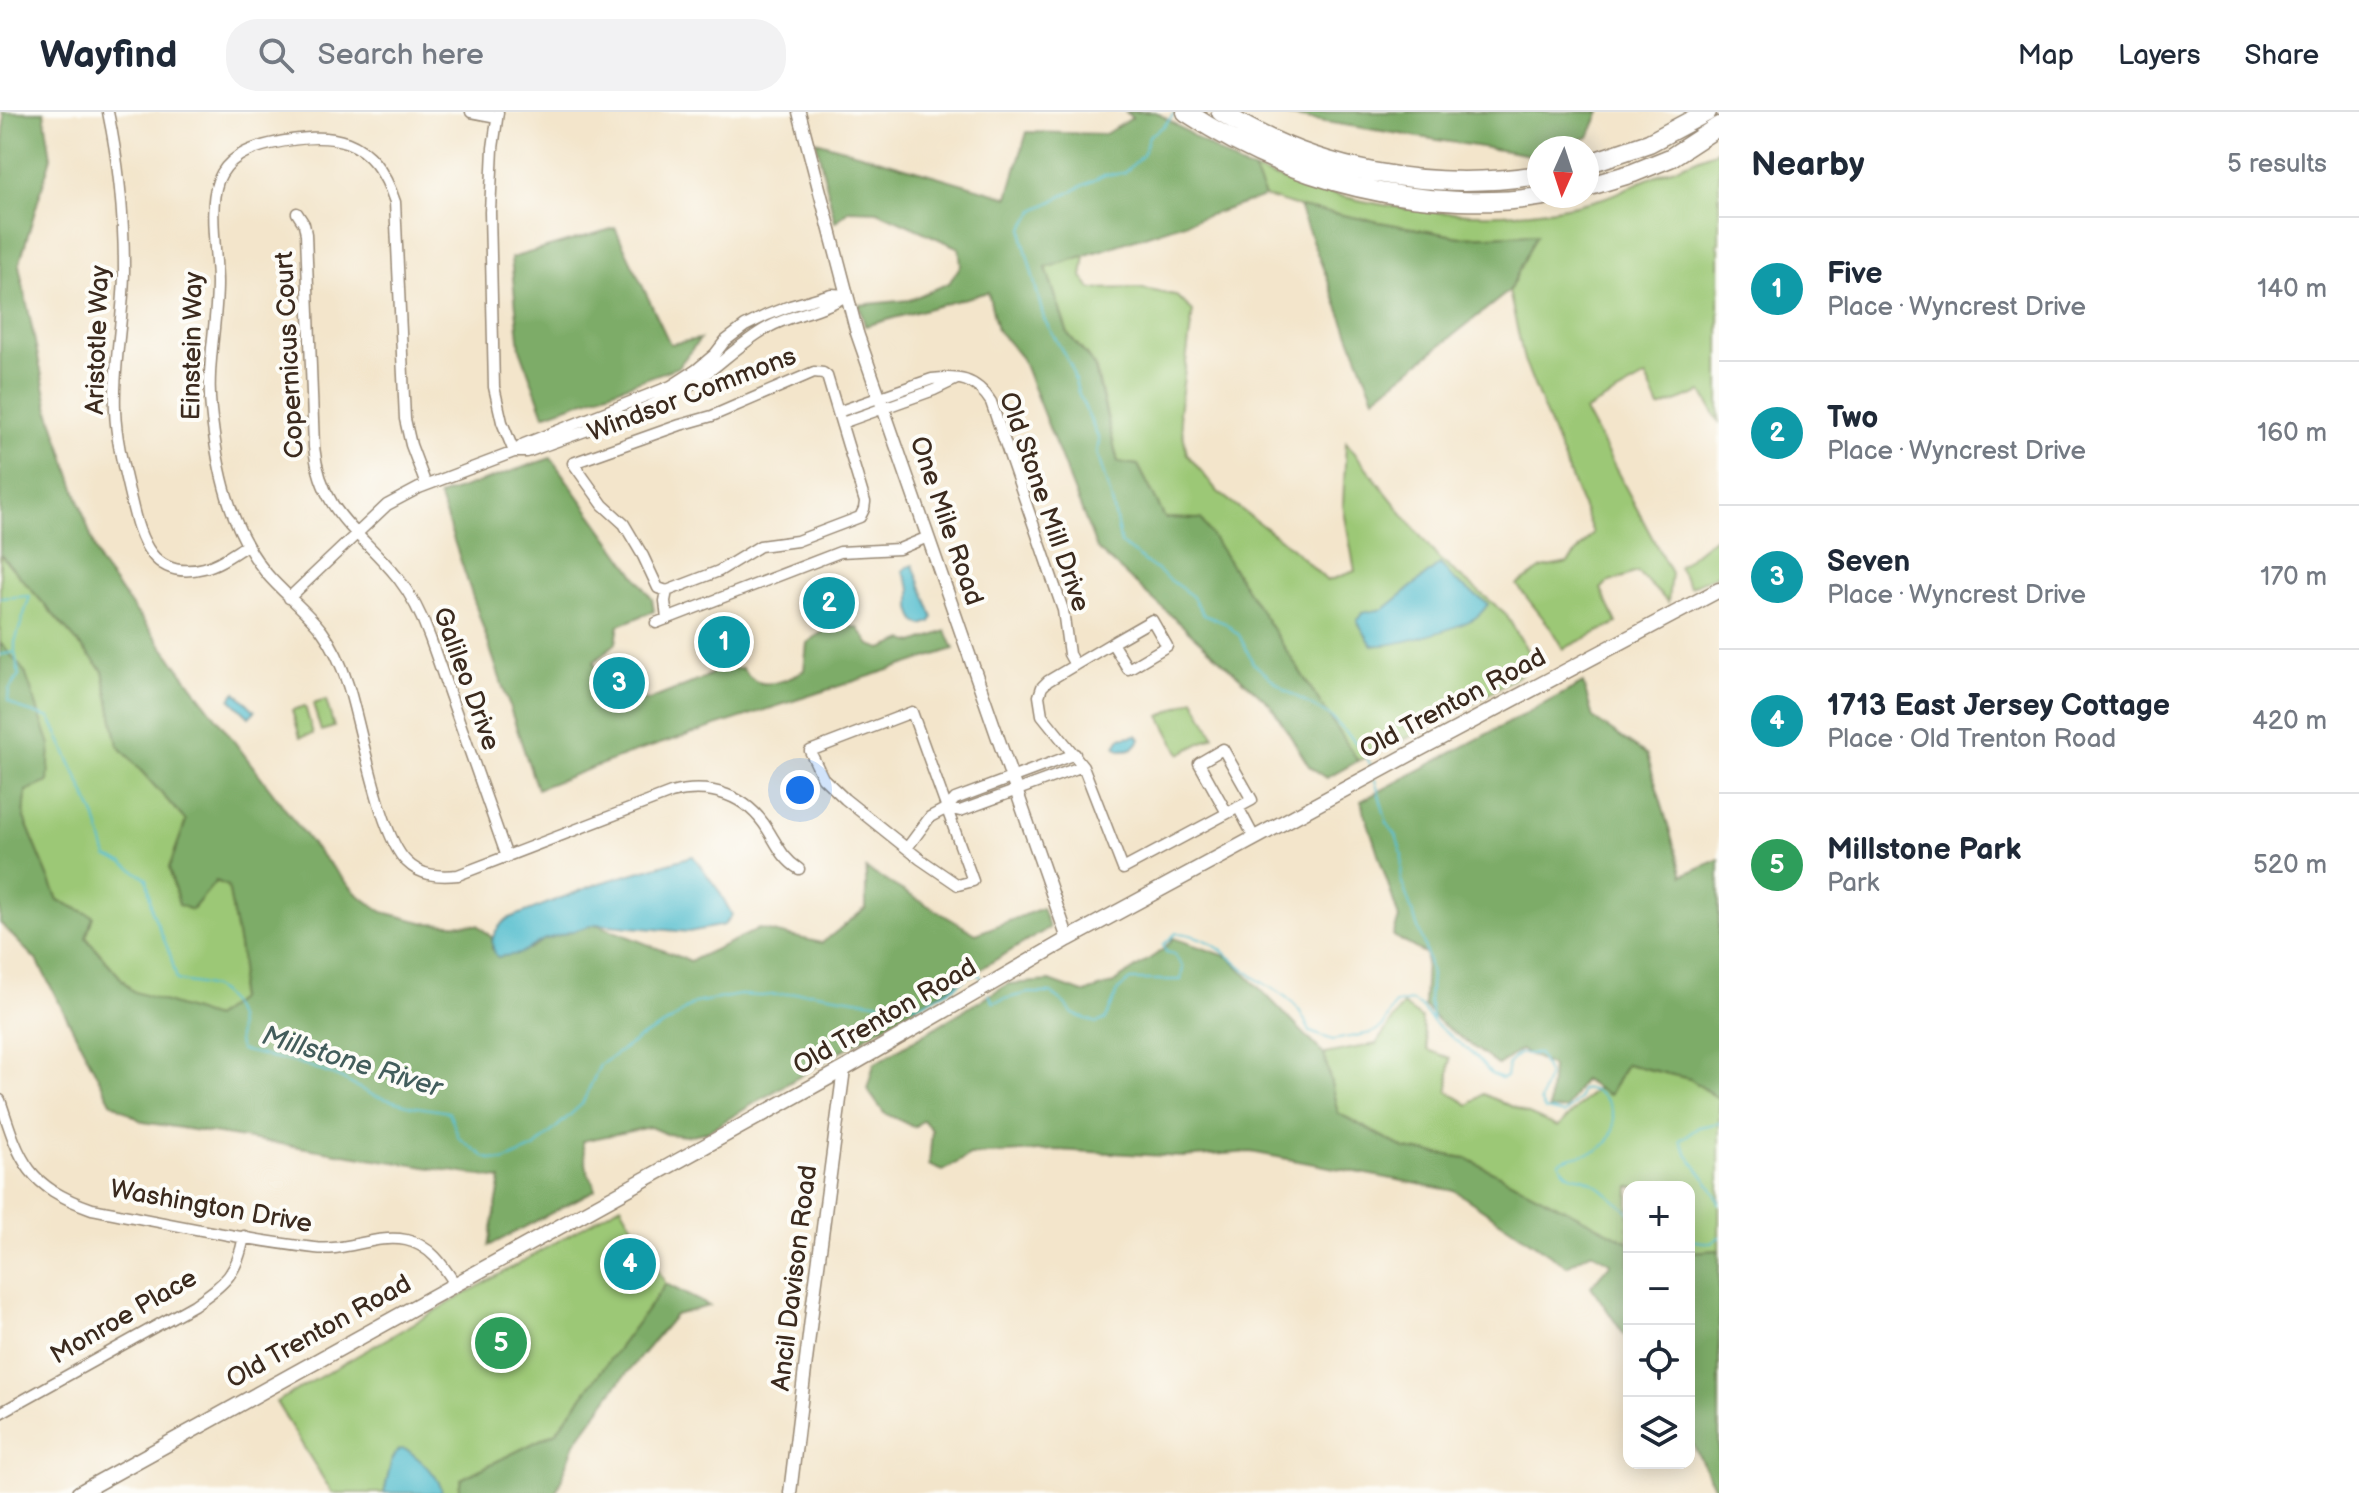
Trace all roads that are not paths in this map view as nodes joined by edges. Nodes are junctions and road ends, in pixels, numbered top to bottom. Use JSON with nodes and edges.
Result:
{"nodes":[{"id":1,"x":108,"y":112,"type":"edge"},
{"id":2,"x":471,"y":112,"type":"edge"},
{"id":3,"x":799,"y":112,"type":"edge"},
{"id":4,"x":1186,"y":112,"type":"edge"},
{"id":5,"x":1221,"y":112,"type":"edge"},
{"id":6,"x":1707,"y":112,"type":"edge"},
{"id":7,"x":498,"y":114,"type":"edge"},
{"id":8,"x":1719,"y":126,"type":"edge"},
{"id":9,"x":1719,"y":140,"type":"edge"},
{"id":10,"x":1670,"y":158,"type":"junction"},
{"id":11,"x":1599,"y":160,"type":"edge"},
{"id":12,"x":1527,"y":176,"type":"edge"},
{"id":13,"x":1599,"y":183,"type":"edge"},
{"id":14,"x":1527,"y":198,"type":"edge"},
{"id":15,"x":297,"y":213,"type":"dead end"},
{"id":16,"x":847,"y":295,"type":"junction"},
{"id":17,"x":881,"y":402,"type":"junction"},
{"id":18,"x":838,"y":412,"type":"junction"},
{"id":19,"x":842,"y":423,"type":"junction"},
{"id":20,"x":514,"y":452,"type":"junction"},
{"id":21,"x":426,"y":485,"type":"junction"},
{"id":22,"x":355,"y":533,"type":"junction"},
{"id":23,"x":928,"y":537,"type":"junction"},
{"id":24,"x":247,"y":545,"type":"junction"},
{"id":25,"x":1719,"y":590,"type":"edge"},
{"id":26,"x":667,"y":591,"type":"junction"},
{"id":27,"x":289,"y":598,"type":"junction"},
{"id":28,"x":667,"y":619,"type":"junction"},
{"id":29,"x":656,"y":623,"type":"dead end"},
{"id":30,"x":1112,"y":643,"type":"junction"},
{"id":31,"x":1075,"y":665,"type":"junction"},
{"id":32,"x":1075,"y":754,"type":"junction"},
{"id":33,"x":1083,"y":766,"type":"junction"},
{"id":34,"x":1012,"y":777,"type":"junction"},
{"id":35,"x":1017,"y":790,"type":"junction"},
{"id":36,"x":1238,"y":807,"type":"junction"},
{"id":37,"x":947,"y":808,"type":"junction"},
{"id":38,"x":1227,"y":813,"type":"junction"},
{"id":39,"x":1254,"y":837,"type":"junction"},
{"id":40,"x":907,"y":848,"type":"junction"},
{"id":41,"x":507,"y":857,"type":"junction"},
{"id":42,"x":799,"y":869,"type":"dead end"},
{"id":43,"x":1068,"y":939,"type":"junction"},
{"id":44,"x":844,"y":1069,"type":"junction"},
{"id":45,"x":0,"y":1100,"type":"edge"},
{"id":46,"x":244,"y":1236,"type":"junction"},
{"id":47,"x":455,"y":1284,"type":"junction"},
{"id":48,"x":0,"y":1413,"type":"edge"},
{"id":49,"x":79,"y":1493,"type":"edge"},
{"id":50,"x":790,"y":1493,"type":"edge"}],
"edges":[{"from":1,"to":24,"type":"street","name":"Aristotle Way"},
{"from":2,"to":7,"type":"street"},
{"from":3,"to":16,"type":"street","name":"One Mile Road"},
{"from":4,"to":14,"type":"highway"},
{"from":5,"to":12,"type":"highway"},
{"from":6,"to":11,"type":"highway"},
{"from":7,"to":20,"type":"street"},
{"from":8,"to":10,"type":"highway"},
{"from":9,"to":10,"type":"highway"},
{"from":10,"to":13,"type":"highway"},
{"from":15,"to":22,"type":"street","name":"Copernicus Court"},
{"from":16,"to":17,"type":"street","name":"One Mile Road"},
{"from":16,"to":20,"type":"street"},
{"from":16,"to":20,"type":"street"},
{"from":17,"to":18,"type":"street"},
{"from":17,"to":19,"type":"street"},
{"from":17,"to":23,"type":"street","name":"One Mile Road"},
{"from":17,"to":31,"type":"street","name":"Old Stone Mill Drive"},
{"from":18,"to":19,"type":"street","name":"Windsor Commons"},
{"from":18,"to":26,"type":"street","name":"Windsor Commons"},
{"from":19,"to":26,"type":"street","name":"Windsor Commons"},
{"from":20,"to":21,"type":"street"},
{"from":21,"to":22,"type":"street"},
{"from":21,"to":24,"type":"street","name":"Einstein Way"},
{"from":22,"to":27,"type":"street"},
{"from":22,"to":41,"type":"street","name":"Galileo Drive"},
{"from":23,"to":28,"type":"street"},
{"from":23,"to":34,"type":"street","name":"One Mile Road"},
{"from":24,"to":27,"type":"street","name":"Einstein Way"},
{"from":25,"to":39,"type":"main road","name":"Old Trenton Road"},
{"from":26,"to":28,"type":"street"},
{"from":27,"to":41,"type":"street","name":"Einstein Way"},
{"from":28,"to":29,"type":"street"},
{"from":30,"to":30,"type":"street"},
{"from":30,"to":31,"type":"street"},
{"from":31,"to":32,"type":"street"},
{"from":32,"to":33,"type":"street"},
{"from":32,"to":34,"type":"street"},
{"from":33,"to":35,"type":"street"},
{"from":33,"to":38,"type":"street"},
{"from":34,"to":35,"type":"street","name":"One Mile Road"},
{"from":34,"to":37,"type":"street"},
{"from":35,"to":37,"type":"street"},
{"from":35,"to":43,"type":"street","name":"One Mile Road"},
{"from":36,"to":38,"type":"street"},
{"from":36,"to":38,"type":"street"},
{"from":36,"to":39,"type":"street"},
{"from":37,"to":40,"type":"street"},
{"from":37,"to":40,"type":"street"},
{"from":37,"to":40,"type":"street"},
{"from":39,"to":43,"type":"main road","name":"Old Trenton Road"},
{"from":41,"to":42,"type":"street","name":"Einstein Way"},
{"from":43,"to":44,"type":"main road","name":"Old Trenton Road"},
{"from":44,"to":47,"type":"main road","name":"Old Trenton Road"},
{"from":44,"to":50,"type":"street","name":"Ancil Davison Road"},
{"from":45,"to":46,"type":"street","name":"Washington Drive"},
{"from":46,"to":47,"type":"street","name":"Washington Drive"},
{"from":46,"to":48,"type":"street","name":"Monroe Place"},
{"from":47,"to":49,"type":"main road","name":"Old Trenton Road"}]}
